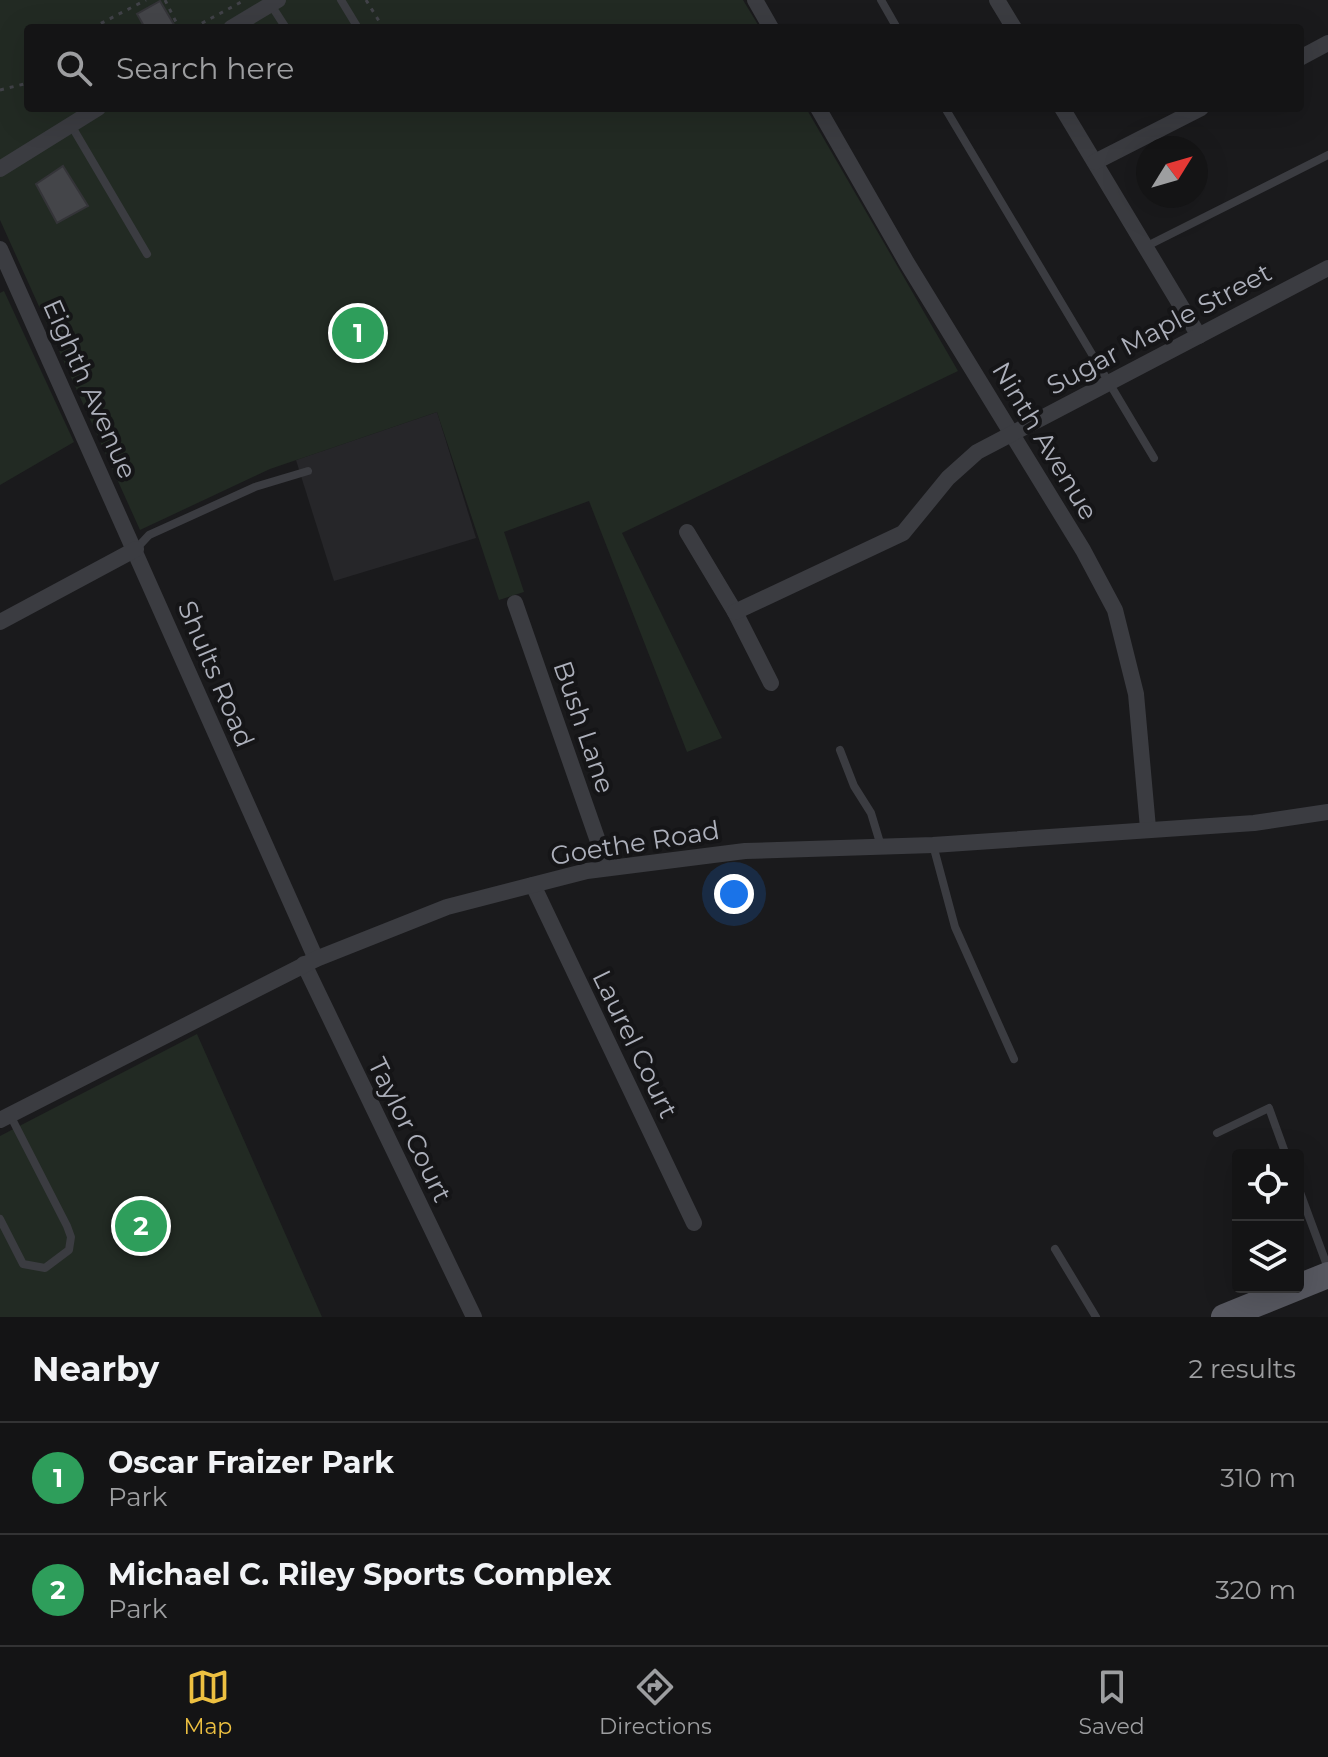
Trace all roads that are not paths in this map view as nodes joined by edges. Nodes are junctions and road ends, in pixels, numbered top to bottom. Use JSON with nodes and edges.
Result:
{"nodes":[{"id":1,"x":341,"y":0,"type":"edge"},
{"id":2,"x":755,"y":0,"type":"edge"},
{"id":3,"x":881,"y":0,"type":"edge"},
{"id":4,"x":997,"y":0,"type":"edge"},
{"id":5,"x":272,"y":1,"type":"edge"},
{"id":6,"x":237,"y":24,"type":"edge"},
{"id":7,"x":284,"y":24,"type":"edge"},
{"id":8,"x":356,"y":24,"type":"edge"},
{"id":9,"x":769,"y":24,"type":"edge"},
{"id":10,"x":895,"y":24,"type":"edge"},
{"id":11,"x":1012,"y":24,"type":"edge"},
{"id":12,"x":1328,"y":43,"type":"edge"},
{"id":13,"x":1304,"y":56,"type":"edge"},
{"id":14,"x":92,"y":112,"type":"edge"},
{"id":15,"x":820,"y":112,"type":"edge"},
{"id":16,"x":947,"y":112,"type":"edge"},
{"id":17,"x":1064,"y":112,"type":"edge"},
{"id":18,"x":1193,"y":112,"type":"edge"},
{"id":19,"x":71,"y":125,"type":"junction"},
{"id":20,"x":1328,"y":155,"type":"edge"},
{"id":21,"x":1095,"y":162,"type":"junction"},
{"id":22,"x":0,"y":169,"type":"edge"},
{"id":23,"x":1145,"y":247,"type":"junction"},
{"id":24,"x":0,"y":249,"type":"edge"},
{"id":25,"x":147,"y":254,"type":"dead end"},
{"id":26,"x":1328,"y":268,"type":"edge"},
{"id":27,"x":1199,"y":336,"type":"junction"},
{"id":28,"x":1108,"y":385,"type":"junction"},
{"id":29,"x":1012,"y":432,"type":"junction"},
{"id":30,"x":1154,"y":458,"type":"dead end"},
{"id":31,"x":308,"y":471,"type":"dead end"},
{"id":32,"x":687,"y":532,"type":"dead end"},
{"id":33,"x":136,"y":549,"type":"junction"},
{"id":34,"x":515,"y":603,"type":"dead end"},
{"id":35,"x":735,"y":612,"type":"junction"},
{"id":36,"x":0,"y":622,"type":"edge"},
{"id":37,"x":771,"y":683,"type":"dead end"},
{"id":38,"x":840,"y":750,"type":"dead end"},
{"id":39,"x":1328,"y":812,"type":"edge"},
{"id":40,"x":1148,"y":828,"type":"junction"},
{"id":41,"x":933,"y":845,"type":"junction"},
{"id":42,"x":882,"y":847,"type":"junction"},
{"id":43,"x":607,"y":867,"type":"junction"},
{"id":44,"x":533,"y":885,"type":"junction"},
{"id":45,"x":310,"y":961,"type":"junction"},
{"id":46,"x":1014,"y":1059,"type":"dead end"},
{"id":47,"x":5,"y":1118,"type":"edge"},
{"id":48,"x":1217,"y":1133,"type":"dead end"},
{"id":49,"x":1284,"y":1149,"type":"edge"},
{"id":50,"x":1304,"y":1203,"type":"edge"},
{"id":51,"x":0,"y":1219,"type":"edge"},
{"id":52,"x":694,"y":1223,"type":"dead end"},
{"id":53,"x":1055,"y":1249,"type":"dead end"},
{"id":54,"x":1328,"y":1268,"type":"edge"},
{"id":55,"x":1328,"y":1275,"type":"edge"},
{"id":56,"x":474,"y":1317,"type":"edge"},
{"id":57,"x":1096,"y":1317,"type":"edge"},
{"id":58,"x":1224,"y":1317,"type":"edge"}],
"edges":[{"from":1,"to":8,"type":"lane"},
{"from":2,"to":9,"type":"street"},
{"from":3,"to":10,"type":"lane"},
{"from":4,"to":11,"type":"street"},
{"from":5,"to":6,"type":"street"},
{"from":5,"to":7,"type":"lane"},
{"from":12,"to":13,"type":"street"},
{"from":14,"to":19,"type":"street"},
{"from":15,"to":29,"type":"street","name":"Ninth Avenue"},
{"from":16,"to":28,"type":"lane"},
{"from":17,"to":21,"type":"street"},
{"from":18,"to":21,"type":"street"},
{"from":19,"to":22,"type":"street"},
{"from":19,"to":25,"type":"lane"},
{"from":20,"to":23,"type":"lane"},
{"from":21,"to":23,"type":"street"},
{"from":23,"to":27,"type":"street"},
{"from":24,"to":33,"type":"street","name":"Eighth Avenue"},
{"from":26,"to":27,"type":"street","name":"Sugar Maple Street"},
{"from":27,"to":28,"type":"street","name":"Sugar Maple Street"},
{"from":28,"to":29,"type":"street","name":"Sugar Maple Street"},
{"from":28,"to":30,"type":"lane"},
{"from":29,"to":35,"type":"street","name":"Sugar Maple Street"},
{"from":29,"to":40,"type":"street","name":"Ninth Avenue"},
{"from":31,"to":33,"type":"lane"},
{"from":32,"to":35,"type":"street"},
{"from":33,"to":36,"type":"street"},
{"from":33,"to":45,"type":"street","name":"Shults Road"},
{"from":34,"to":43,"type":"street","name":"Bush Lane"},
{"from":35,"to":37,"type":"street"},
{"from":38,"to":42,"type":"lane"},
{"from":39,"to":40,"type":"street","name":"Goethe Road"},
{"from":40,"to":41,"type":"street","name":"Goethe Road"},
{"from":41,"to":42,"type":"street","name":"Goethe Road"},
{"from":41,"to":46,"type":"lane"},
{"from":42,"to":43,"type":"street","name":"Goethe Road"},
{"from":43,"to":44,"type":"street","name":"Goethe Road"},
{"from":44,"to":45,"type":"street","name":"Goethe Road"},
{"from":44,"to":52,"type":"street","name":"Laurel Court"},
{"from":45,"to":47,"type":"street","name":"Goethe Road"},
{"from":45,"to":56,"type":"street","name":"Taylor Court"},
{"from":47,"to":51,"type":"lane"},
{"from":48,"to":49,"type":"lane"},
{"from":50,"to":54,"type":"lane"},
{"from":53,"to":57,"type":"lane"},
{"from":55,"to":58,"type":"main road"}]}
